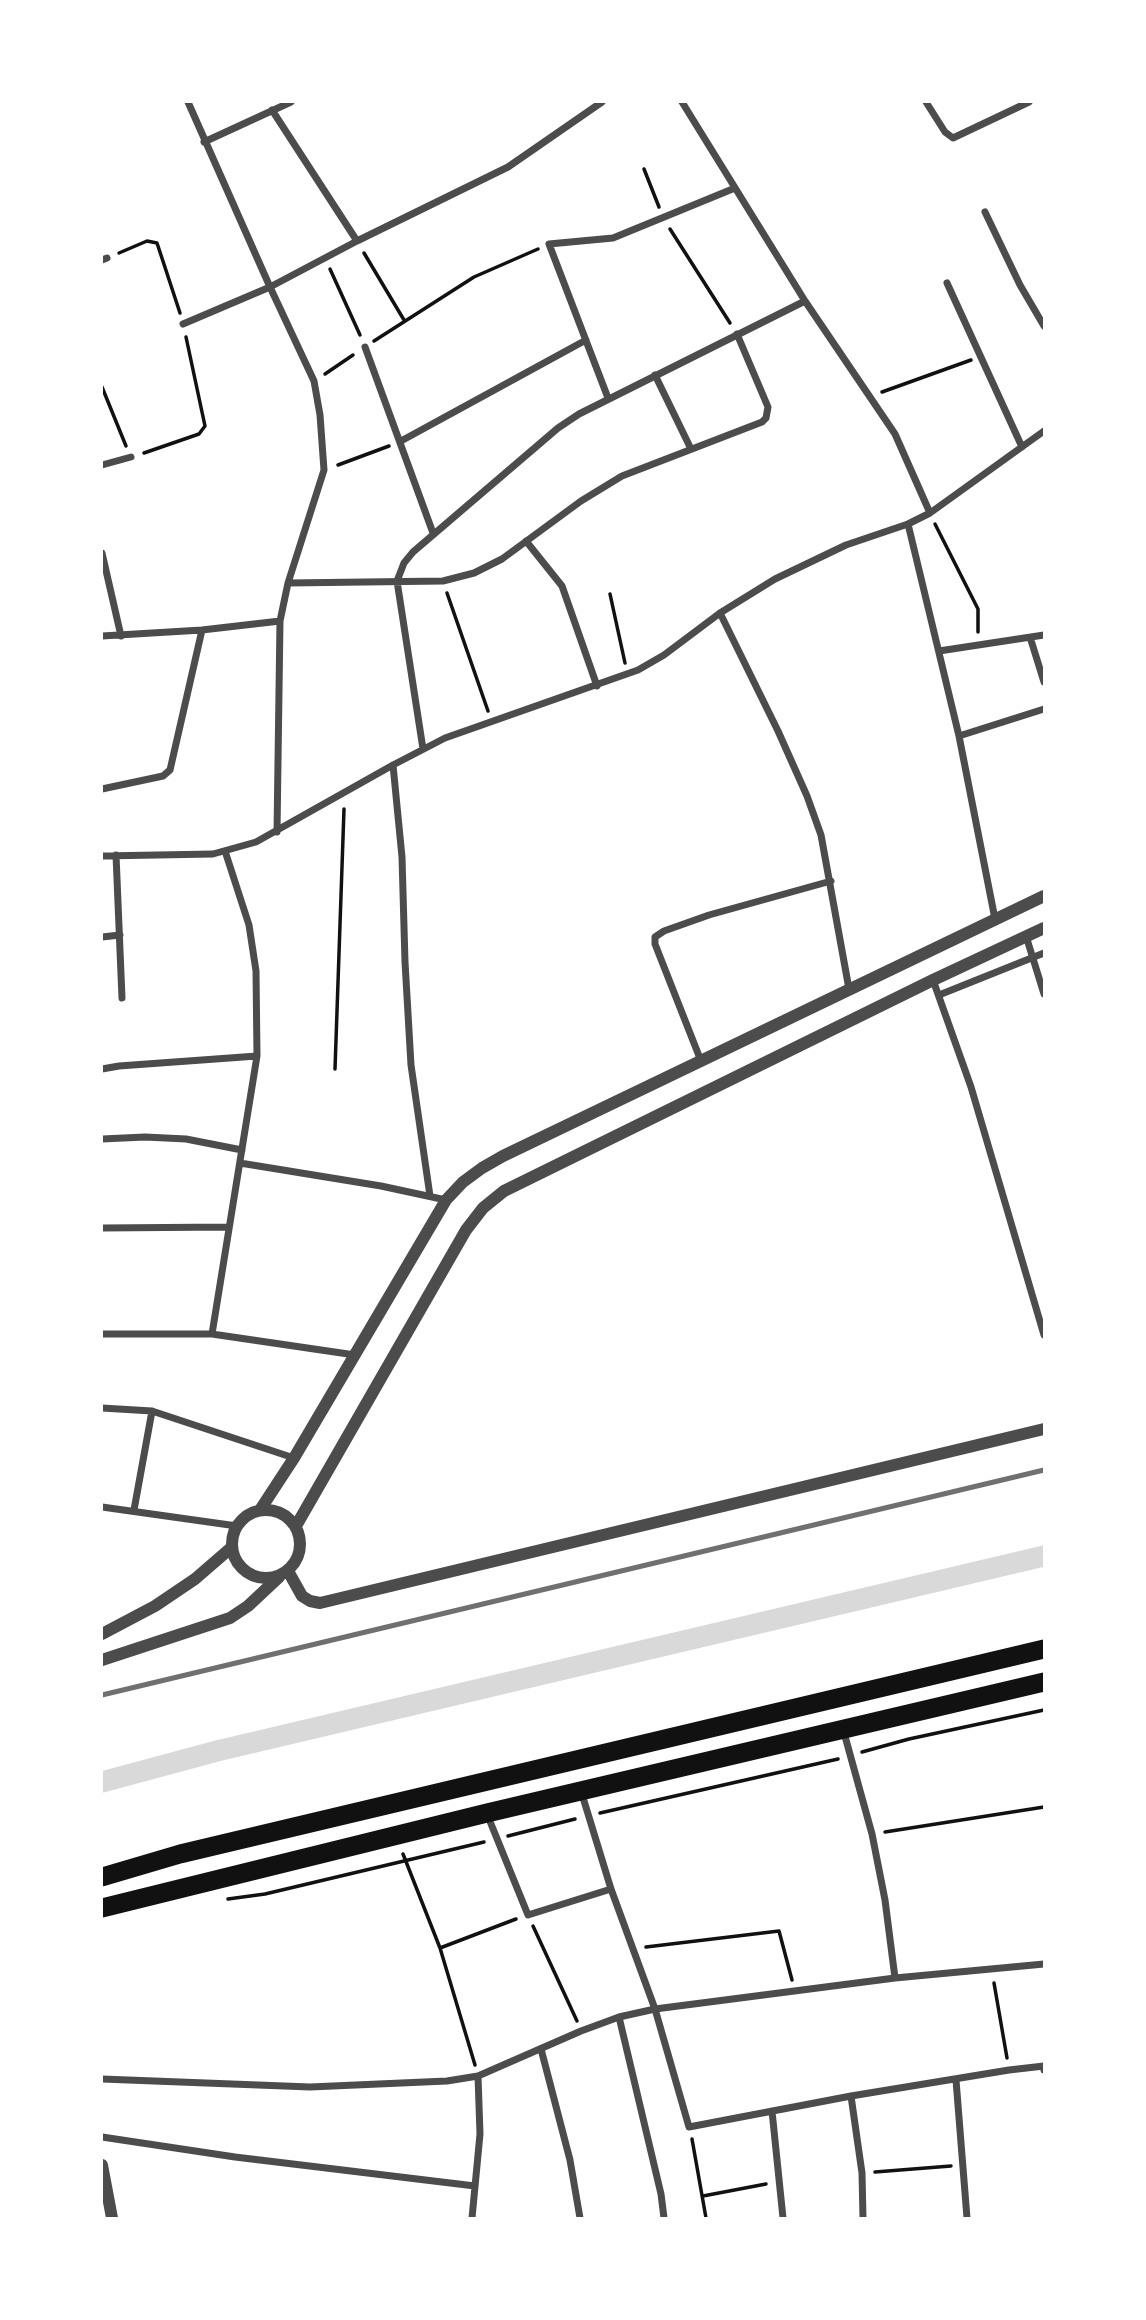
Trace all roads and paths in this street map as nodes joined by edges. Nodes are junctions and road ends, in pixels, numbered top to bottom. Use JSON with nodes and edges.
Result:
{"nodes":[{"id":1,"x":188,"y":102,"type":"edge"},
{"id":2,"x":291,"y":102,"type":"edge"},
{"id":3,"x":602,"y":102,"type":"edge"},
{"id":4,"x":684,"y":102,"type":"edge"},
{"id":5,"x":926,"y":102,"type":"edge"},
{"id":6,"x":1029,"y":102,"type":"edge"},
{"id":7,"x":272,"y":110,"type":"junction"},
{"id":8,"x":204,"y":142,"type":"junction"},
{"id":9,"x":644,"y":169,"type":"dead end"},
{"id":10,"x":735,"y":188,"type":"junction"},
{"id":11,"x":985,"y":212,"type":"dead end"},
{"id":12,"x":663,"y":218,"type":"junction"},
{"id":13,"x":357,"y":241,"type":"junction"},
{"id":14,"x":549,"y":244,"type":"junction"},
{"id":15,"x":325,"y":258,"type":"junction"},
{"id":16,"x":104,"y":259,"type":"edge"},
{"id":17,"x":947,"y":282,"type":"dead end"},
{"id":18,"x":270,"y":287,"type":"junction"},
{"id":19,"x":805,"y":301,"type":"junction"},
{"id":20,"x":404,"y":320,"type":"junction"},
{"id":21,"x":183,"y":324,"type":"junction"},
{"id":22,"x":1045,"y":326,"type":"edge"},
{"id":23,"x":737,"y":334,"type":"junction"},
{"id":24,"x":586,"y":340,"type":"junction"},
{"id":25,"x":365,"y":347,"type":"junction"},
{"id":26,"x":980,"y":357,"type":"junction"},
{"id":27,"x":655,"y":375,"type":"junction"},
{"id":28,"x":314,"y":381,"type":"junction"},
{"id":29,"x":102,"y":387,"type":"edge"},
{"id":30,"x":870,"y":397,"type":"junction"},
{"id":31,"x":608,"y":398,"type":"junction"},
{"id":32,"x":1045,"y":431,"type":"edge"},
{"id":33,"x":401,"y":441,"type":"junction"},
{"id":34,"x":1023,"y":447,"type":"junction"},
{"id":35,"x":691,"y":449,"type":"junction"},
{"id":36,"x":131,"y":457,"type":"junction"},
{"id":37,"x":102,"y":465,"type":"edge"},
{"id":38,"x":324,"y":470,"type":"junction"},
{"id":39,"x":930,"y":513,"type":"junction"},
{"id":40,"x":908,"y":524,"type":"junction"},
{"id":41,"x":433,"y":533,"type":"junction"},
{"id":42,"x":526,"y":541,"type":"junction"},
{"id":43,"x":102,"y":553,"type":"edge"},
{"id":44,"x":397,"y":581,"type":"junction"},
{"id":45,"x":443,"y":581,"type":"junction"},
{"id":46,"x":288,"y":583,"type":"junction"},
{"id":47,"x":610,"y":594,"type":"dead end"},
{"id":48,"x":720,"y":613,"type":"junction"},
{"id":49,"x":280,"y":621,"type":"junction"},
{"id":50,"x":202,"y":630,"type":"junction"},
{"id":51,"x":1045,"y":635,"type":"edge"},
{"id":52,"x":102,"y":636,"type":"edge"},
{"id":53,"x":121,"y":636,"type":"junction"},
{"id":54,"x":1030,"y":637,"type":"junction"},
{"id":55,"x":978,"y":644,"type":"junction"},
{"id":56,"x":939,"y":651,"type":"junction"},
{"id":57,"x":628,"y":674,"type":"junction"},
{"id":58,"x":1045,"y":682,"type":"edge"},
{"id":59,"x":597,"y":686,"type":"junction"},
{"id":60,"x":1045,"y":709,"type":"edge"},
{"id":61,"x":491,"y":720,"type":"junction"},
{"id":62,"x":958,"y":736,"type":"junction"},
{"id":63,"x":423,"y":749,"type":"junction"},
{"id":64,"x":393,"y":765,"type":"junction"},
{"id":65,"x":102,"y":789,"type":"edge"},
{"id":66,"x":344,"y":793,"type":"junction"},
{"id":67,"x":277,"y":832,"type":"junction"},
{"id":68,"x":225,"y":851,"type":"junction"},
{"id":69,"x":116,"y":855,"type":"junction"},
{"id":70,"x":102,"y":856,"type":"edge"},
{"id":71,"x":831,"y":881,"type":"junction"},
{"id":72,"x":1045,"y":896,"type":"edge"},
{"id":73,"x":995,"y":919,"type":"junction"},
{"id":74,"x":1045,"y":928,"type":"edge"},
{"id":75,"x":120,"y":935,"type":"junction"},
{"id":76,"x":1027,"y":936,"type":"junction"},
{"id":77,"x":102,"y":937,"type":"edge"},
{"id":78,"x":1045,"y":953,"type":"edge"},
{"id":79,"x":1033,"y":957,"type":"junction"},
{"id":80,"x":933,"y":980,"type":"junction"},
{"id":81,"x":849,"y":989,"type":"junction"},
{"id":82,"x":1045,"y":993,"type":"edge"},
{"id":83,"x":939,"y":995,"type":"junction"},
{"id":84,"x":122,"y":998,"type":"dead end"},
{"id":85,"x":257,"y":1056,"type":"junction"},
{"id":86,"x":701,"y":1061,"type":"junction"},
{"id":87,"x":102,"y":1069,"type":"edge"},
{"id":88,"x":335,"y":1069,"type":"dead end"},
{"id":89,"x":102,"y":1139,"type":"edge"},
{"id":90,"x":242,"y":1150,"type":"junction"},
{"id":91,"x":240,"y":1163,"type":"junction"},
{"id":92,"x":430,"y":1196,"type":"junction"},
{"id":93,"x":446,"y":1200,"type":"junction"},
{"id":94,"x":229,"y":1227,"type":"junction"},
{"id":95,"x":102,"y":1228,"type":"edge"},
{"id":96,"x":102,"y":1334,"type":"edge"},
{"id":97,"x":212,"y":1335,"type":"junction"},
{"id":98,"x":1045,"y":1335,"type":"edge"},
{"id":99,"x":356,"y":1355,"type":"junction"},
{"id":100,"x":102,"y":1408,"type":"edge"},
{"id":101,"x":152,"y":1411,"type":"junction"},
{"id":102,"x":1045,"y":1429,"type":"edge"},
{"id":103,"x":294,"y":1458,"type":"junction"},
{"id":104,"x":102,"y":1507,"type":"edge"},
{"id":105,"x":134,"y":1510,"type":"junction"},
{"id":106,"x":260,"y":1510,"type":"junction"},
{"id":107,"x":237,"y":1526,"type":"junction"},
{"id":108,"x":296,"y":1526,"type":"junction"},
{"id":109,"x":232,"y":1548,"type":"junction"},
{"id":110,"x":283,"y":1574,"type":"junction"},
{"id":111,"x":102,"y":1634,"type":"edge"},
{"id":112,"x":1045,"y":1649,"type":"edge"},
{"id":113,"x":102,"y":1660,"type":"edge"},
{"id":114,"x":1045,"y":1682,"type":"edge"},
{"id":115,"x":1045,"y":1710,"type":"edge"},
{"id":116,"x":843,"y":1728,"type":"junction"},
{"id":117,"x":849,"y":1756,"type":"junction"},
{"id":118,"x":580,"y":1791,"type":"junction"},
{"id":119,"x":1045,"y":1807,"type":"edge"},
{"id":120,"x":487,"y":1813,"type":"junction"},
{"id":121,"x":588,"y":1816,"type":"junction"},
{"id":122,"x":872,"y":1833,"type":"junction"},
{"id":123,"x":398,"y":1835,"type":"junction"},
{"id":124,"x":497,"y":1838,"type":"junction"},
{"id":125,"x":406,"y":1861,"type":"junction"},
{"id":126,"x":102,"y":1877,"type":"edge"},
{"id":127,"x":611,"y":1889,"type":"junction"},
{"id":128,"x":220,"y":1899,"type":"dead end"},
{"id":129,"x":102,"y":1908,"type":"edge"},
{"id":130,"x":528,"y":1914,"type":"junction"},
{"id":131,"x":440,"y":1948,"type":"junction"},
{"id":132,"x":635,"y":1949,"type":"junction"},
{"id":133,"x":1045,"y":1965,"type":"edge"},
{"id":134,"x":992,"y":1970,"type":"junction"},
{"id":135,"x":895,"y":1978,"type":"junction"},
{"id":136,"x":795,"y":1993,"type":"junction"},
{"id":137,"x":655,"y":2009,"type":"junction"},
{"id":138,"x":619,"y":2017,"type":"junction"},
{"id":139,"x":581,"y":2031,"type":"junction"},
{"id":140,"x":541,"y":2049,"type":"junction"},
{"id":141,"x":1010,"y":2070,"type":"junction"},
{"id":142,"x":1045,"y":2070,"type":"edge"},
{"id":143,"x":478,"y":2076,"type":"junction"},
{"id":144,"x":102,"y":2079,"type":"edge"},
{"id":145,"x":956,"y":2080,"type":"junction"},
{"id":146,"x":851,"y":2096,"type":"junction"},
{"id":147,"x":772,"y":2111,"type":"junction"},
{"id":148,"x":689,"y":2127,"type":"junction"},
{"id":149,"x":102,"y":2137,"type":"edge"},
{"id":150,"x":102,"y":2165,"type":"edge"},
{"id":151,"x":963,"y":2165,"type":"junction"},
{"id":152,"x":862,"y":2173,"type":"junction"},
{"id":153,"x":779,"y":2181,"type":"junction"},
{"id":154,"x":475,"y":2186,"type":"junction"},
{"id":155,"x":703,"y":2196,"type":"junction"},
{"id":156,"x":112,"y":2218,"type":"edge"},
{"id":157,"x":472,"y":2218,"type":"edge"},
{"id":158,"x":580,"y":2218,"type":"edge"},
{"id":159,"x":664,"y":2218,"type":"edge"},
{"id":160,"x":706,"y":2218,"type":"edge"},
{"id":161,"x":783,"y":2218,"type":"edge"},
{"id":162,"x":863,"y":2218,"type":"edge"},
{"id":163,"x":967,"y":2218,"type":"edge"}],
"edges":[{"from":1,"to":8,"type":"street"},
{"from":2,"to":7,"type":"street"},
{"from":3,"to":13,"type":"street"},
{"from":4,"to":10,"type":"street"},
{"from":5,"to":6,"type":"street"},
{"from":7,"to":8,"type":"street"},
{"from":7,"to":13,"type":"street"},
{"from":8,"to":18,"type":"street"},
{"from":9,"to":12,"type":"path"},
{"from":10,"to":12,"type":"street"},
{"from":10,"to":19,"type":"street"},
{"from":11,"to":22,"type":"street"},
{"from":12,"to":14,"type":"street"},
{"from":12,"to":23,"type":"path"},
{"from":13,"to":15,"type":"street"},
{"from":13,"to":20,"type":"path"},
{"from":14,"to":20,"type":"path"},
{"from":14,"to":24,"type":"street"},
{"from":15,"to":18,"type":"street"},
{"from":15,"to":25,"type":"path"},
{"from":16,"to":21,"type":"path"},
{"from":17,"to":26,"type":"street"},
{"from":18,"to":21,"type":"street"},
{"from":18,"to":28,"type":"street"},
{"from":19,"to":23,"type":"street"},
{"from":19,"to":30,"type":"street"},
{"from":20,"to":25,"type":"path"},
{"from":21,"to":36,"type":"path"},
{"from":23,"to":27,"type":"street"},
{"from":23,"to":35,"type":"street"},
{"from":24,"to":31,"type":"street"},
{"from":24,"to":33,"type":"street"},
{"from":25,"to":28,"type":"path"},
{"from":25,"to":33,"type":"street"},
{"from":26,"to":30,"type":"path"},
{"from":26,"to":34,"type":"street"},
{"from":27,"to":31,"type":"street"},
{"from":27,"to":35,"type":"street"},
{"from":28,"to":38,"type":"street"},
{"from":29,"to":36,"type":"path"},
{"from":30,"to":39,"type":"street"},
{"from":31,"to":41,"type":"street"},
{"from":32,"to":34,"type":"street"},
{"from":33,"to":38,"type":"path"},
{"from":33,"to":41,"type":"street"},
{"from":34,"to":39,"type":"street"},
{"from":35,"to":42,"type":"street"},
{"from":36,"to":37,"type":"street"},
{"from":38,"to":46,"type":"street"},
{"from":39,"to":40,"type":"street"},
{"from":39,"to":55,"type":"path"},
{"from":40,"to":48,"type":"street"},
{"from":40,"to":56,"type":"street"},
{"from":41,"to":44,"type":"street"},
{"from":42,"to":45,"type":"street"},
{"from":42,"to":59,"type":"street"},
{"from":43,"to":53,"type":"street"},
{"from":44,"to":45,"type":"street"},
{"from":44,"to":46,"type":"street"},
{"from":44,"to":63,"type":"street"},
{"from":45,"to":61,"type":"path"},
{"from":46,"to":49,"type":"street"},
{"from":47,"to":57,"type":"path"},
{"from":48,"to":57,"type":"street"},
{"from":48,"to":71,"type":"street"},
{"from":49,"to":50,"type":"street"},
{"from":49,"to":67,"type":"street"},
{"from":50,"to":53,"type":"street"},
{"from":50,"to":65,"type":"street"},
{"from":51,"to":54,"type":"street"},
{"from":52,"to":53,"type":"street"},
{"from":54,"to":55,"type":"street"},
{"from":54,"to":58,"type":"street"},
{"from":55,"to":56,"type":"street"},
{"from":56,"to":62,"type":"street"},
{"from":57,"to":59,"type":"street"},
{"from":59,"to":61,"type":"street"},
{"from":60,"to":62,"type":"street"},
{"from":61,"to":63,"type":"street"},
{"from":62,"to":73,"type":"street"},
{"from":63,"to":64,"type":"street"},
{"from":64,"to":66,"type":"street"},
{"from":64,"to":92,"type":"street"},
{"from":66,"to":67,"type":"street"},
{"from":66,"to":88,"type":"path"},
{"from":67,"to":68,"type":"street"},
{"from":68,"to":69,"type":"street"},
{"from":68,"to":85,"type":"street"},
{"from":69,"to":70,"type":"street"},
{"from":69,"to":75,"type":"street"},
{"from":71,"to":81,"type":"street"},
{"from":71,"to":86,"type":"street"},
{"from":72,"to":73,"type":"street"},
{"from":73,"to":81,"type":"street"},
{"from":74,"to":76,"type":"street"},
{"from":75,"to":77,"type":"street"},
{"from":75,"to":84,"type":"street"},
{"from":76,"to":79,"type":"street"},
{"from":76,"to":80,"type":"street"},
{"from":78,"to":79,"type":"street"},
{"from":79,"to":82,"type":"street"},
{"from":79,"to":83,"type":"street"},
{"from":80,"to":83,"type":"street"},
{"from":80,"to":108,"type":"street"},
{"from":81,"to":86,"type":"street"},
{"from":83,"to":98,"type":"street"},
{"from":85,"to":87,"type":"street"},
{"from":85,"to":90,"type":"street"},
{"from":86,"to":93,"type":"street"},
{"from":89,"to":90,"type":"street"},
{"from":90,"to":91,"type":"street"},
{"from":91,"to":92,"type":"street"},
{"from":91,"to":94,"type":"street"},
{"from":92,"to":93,"type":"street"},
{"from":93,"to":99,"type":"street"},
{"from":94,"to":95,"type":"street"},
{"from":94,"to":97,"type":"street"},
{"from":96,"to":97,"type":"street"},
{"from":97,"to":99,"type":"street"},
{"from":99,"to":103,"type":"street"},
{"from":100,"to":101,"type":"street"},
{"from":101,"to":103,"type":"street"},
{"from":101,"to":105,"type":"street"},
{"from":102,"to":110,"type":"street"},
{"from":103,"to":106,"type":"street"},
{"from":104,"to":105,"type":"street"},
{"from":105,"to":107,"type":"street"},
{"from":106,"to":107,"type":"street"},
{"from":106,"to":108,"type":"street"},
{"from":107,"to":109,"type":"street"},
{"from":108,"to":110,"type":"street"},
{"from":109,"to":110,"type":"street"},
{"from":109,"to":111,"type":"street"},
{"from":110,"to":113,"type":"street"},
{"from":112,"to":126,"type":"highway"},
{"from":114,"to":116,"type":"highway"},
{"from":115,"to":117,"type":"path"},
{"from":116,"to":117,"type":"street"},
{"from":116,"to":118,"type":"highway"},
{"from":117,"to":121,"type":"path"},
{"from":117,"to":122,"type":"street"},
{"from":118,"to":120,"type":"highway"},
{"from":118,"to":121,"type":"street"},
{"from":119,"to":122,"type":"path"},
{"from":120,"to":123,"type":"highway"},
{"from":120,"to":124,"type":"street"},
{"from":121,"to":124,"type":"path"},
{"from":121,"to":127,"type":"street"},
{"from":122,"to":135,"type":"street"},
{"from":123,"to":125,"type":"path"},
{"from":123,"to":129,"type":"highway"},
{"from":124,"to":125,"type":"path"},
{"from":124,"to":130,"type":"street"},
{"from":125,"to":128,"type":"path"},
{"from":125,"to":131,"type":"path"},
{"from":127,"to":130,"type":"street"},
{"from":127,"to":132,"type":"street"},
{"from":130,"to":131,"type":"path"},
{"from":130,"to":139,"type":"path"},
{"from":131,"to":143,"type":"path"},
{"from":132,"to":136,"type":"path"},
{"from":132,"to":137,"type":"street"},
{"from":133,"to":134,"type":"street"},
{"from":134,"to":135,"type":"street"},
{"from":134,"to":141,"type":"path"},
{"from":135,"to":136,"type":"street"},
{"from":136,"to":137,"type":"street"},
{"from":137,"to":138,"type":"street"},
{"from":137,"to":148,"type":"street"},
{"from":138,"to":139,"type":"street"},
{"from":138,"to":159,"type":"street"},
{"from":139,"to":140,"type":"street"},
{"from":140,"to":143,"type":"street"},
{"from":140,"to":158,"type":"street"},
{"from":141,"to":142,"type":"street"},
{"from":141,"to":145,"type":"street"},
{"from":143,"to":144,"type":"street"},
{"from":143,"to":154,"type":"street"},
{"from":145,"to":146,"type":"street"},
{"from":145,"to":151,"type":"street"},
{"from":146,"to":147,"type":"street"},
{"from":146,"to":152,"type":"street"},
{"from":147,"to":148,"type":"street"},
{"from":147,"to":153,"type":"street"},
{"from":148,"to":155,"type":"path"},
{"from":149,"to":154,"type":"street"},
{"from":150,"to":156,"type":"street"},
{"from":151,"to":152,"type":"path"},
{"from":151,"to":163,"type":"street"},
{"from":152,"to":162,"type":"street"},
{"from":153,"to":155,"type":"path"},
{"from":153,"to":161,"type":"street"},
{"from":154,"to":157,"type":"street"},
{"from":155,"to":160,"type":"path"}]}
